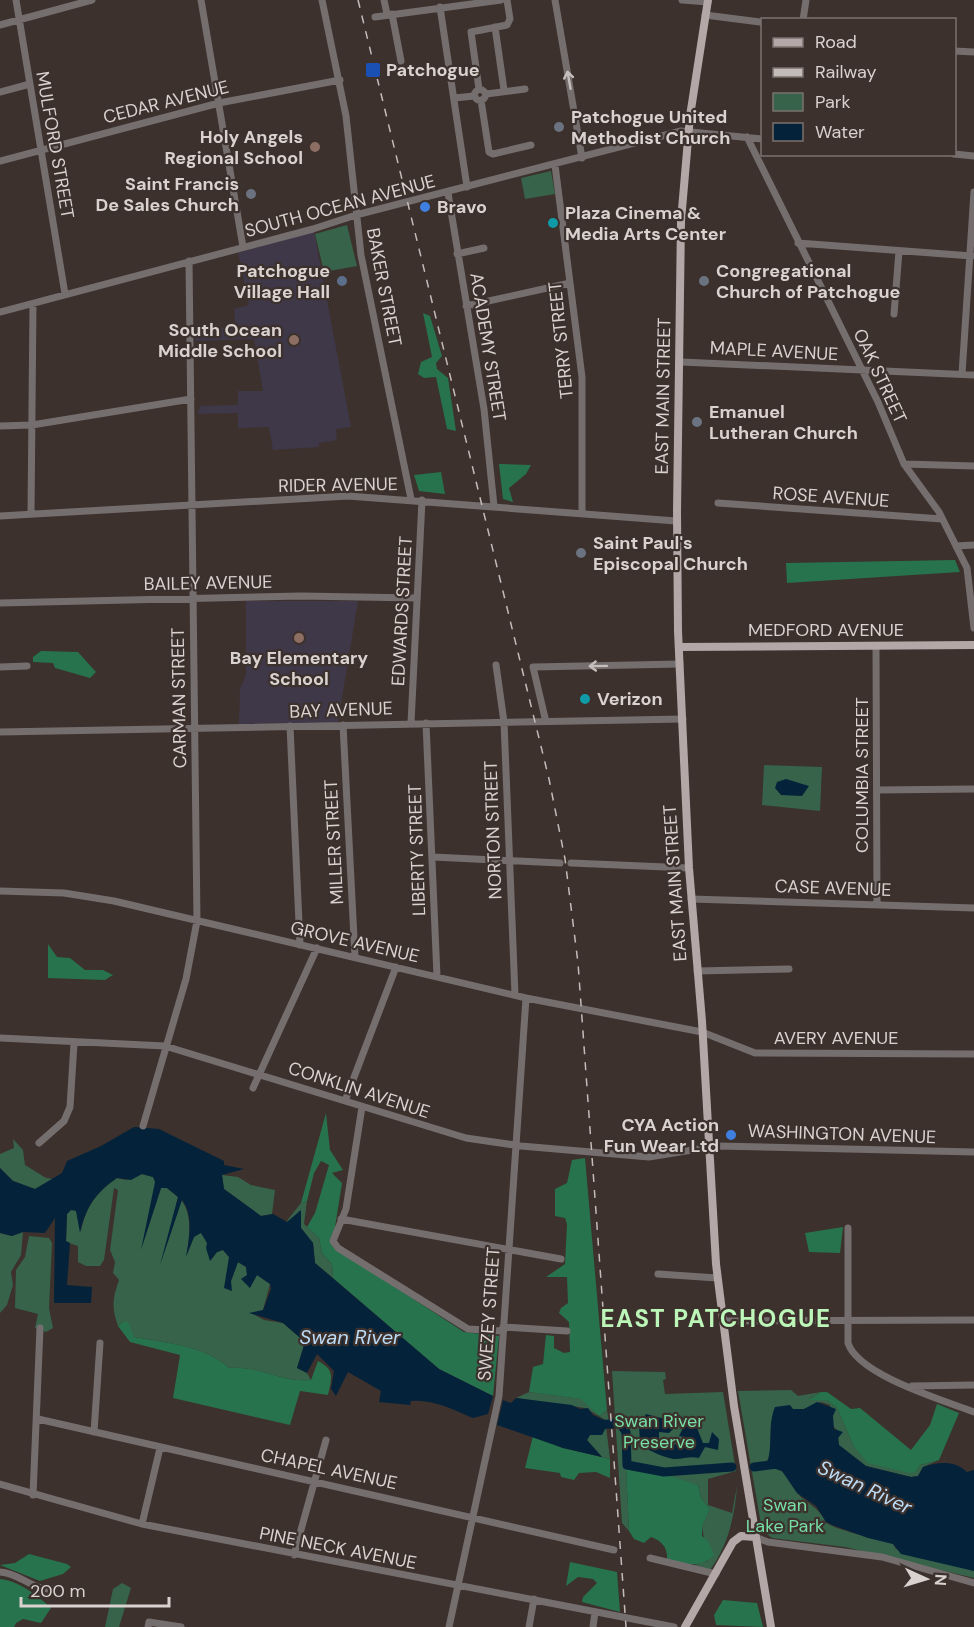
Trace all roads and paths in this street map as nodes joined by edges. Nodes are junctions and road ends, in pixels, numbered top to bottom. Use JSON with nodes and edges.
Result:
{"nodes":[{"id":1,"x":16,"y":0,"type":"edge"},
{"id":2,"x":92,"y":0,"type":"edge"},
{"id":3,"x":201,"y":0,"type":"edge"},
{"id":4,"x":322,"y":0,"type":"edge"},
{"id":5,"x":384,"y":0,"type":"edge"},
{"id":6,"x":501,"y":0,"type":"edge"},
{"id":7,"x":507,"y":0,"type":"edge"},
{"id":8,"x":555,"y":0,"type":"edge"},
{"id":9,"x":682,"y":0,"type":"edge"},
{"id":10,"x":806,"y":0,"type":"edge"},
{"id":11,"x":708,"y":1,"type":"edge"},
{"id":12,"x":442,"y":5,"type":"edge"},
{"id":13,"x":389,"y":14,"type":"junction"},
{"id":14,"x":705,"y":15,"type":"junction"},
{"id":15,"x":375,"y":17,"type":"dead end"},
{"id":16,"x":803,"y":18,"type":"edge"},
{"id":17,"x":18,"y":20,"type":"junction"},
{"id":18,"x":760,"y":22,"type":"dead end"},
{"id":19,"x":0,"y":25,"type":"edge"},
{"id":20,"x":495,"y":27,"type":"junction"},
{"id":21,"x":956,"y":51,"type":"edge"},
{"id":22,"x":974,"y":52,"type":"edge"},
{"id":23,"x":401,"y":61,"type":"dead end"},
{"id":24,"x":340,"y":80,"type":"junction"},
{"id":25,"x":30,"y":84,"type":"junction"},
{"id":26,"x":525,"y":88,"type":"dead end"},
{"id":27,"x":504,"y":90,"type":"junction"},
{"id":28,"x":0,"y":92,"type":"edge"},
{"id":29,"x":476,"y":92,"type":"junction"},
{"id":30,"x":483,"y":97,"type":"junction"},
{"id":31,"x":454,"y":98,"type":"junction"},
{"id":32,"x":219,"y":103,"type":"junction"},
{"id":33,"x":688,"y":132,"type":"junction"},
{"id":34,"x":747,"y":137,"type":"junction"},
{"id":35,"x":761,"y":139,"type":"edge"},
{"id":36,"x":531,"y":145,"type":"dead end"},
{"id":37,"x":41,"y":150,"type":"junction"},
{"id":38,"x":956,"y":154,"type":"edge"},
{"id":39,"x":974,"y":156,"type":"edge"},
{"id":40,"x":582,"y":158,"type":"junction"},
{"id":41,"x":0,"y":161,"type":"edge"},
{"id":42,"x":555,"y":165,"type":"junction"},
{"id":43,"x":467,"y":187,"type":"junction"},
{"id":44,"x":974,"y":192,"type":"edge"},
{"id":45,"x":448,"y":193,"type":"junction"},
{"id":46,"x":356,"y":215,"type":"junction"},
{"id":47,"x":798,"y":243,"type":"junction"},
{"id":48,"x":243,"y":248,"type":"junction"},
{"id":49,"x":484,"y":248,"type":"dead end"},
{"id":50,"x":899,"y":251,"type":"junction"},
{"id":51,"x":457,"y":254,"type":"junction"},
{"id":52,"x":972,"y":256,"type":"edge"},
{"id":53,"x":189,"y":261,"type":"junction"},
{"id":54,"x":570,"y":283,"type":"junction"},
{"id":55,"x":65,"y":294,"type":"junction"},
{"id":56,"x":33,"y":304,"type":"junction"},
{"id":57,"x":466,"y":306,"type":"junction"},
{"id":58,"x":0,"y":312,"type":"edge"},
{"id":59,"x":894,"y":314,"type":"dead end"},
{"id":60,"x":681,"y":362,"type":"junction"},
{"id":61,"x":862,"y":370,"type":"junction"},
{"id":62,"x":962,"y":374,"type":"junction"},
{"id":63,"x":974,"y":375,"type":"edge"},
{"id":64,"x":191,"y":399,"type":"junction"},
{"id":65,"x":32,"y":425,"type":"junction"},
{"id":66,"x":0,"y":426,"type":"edge"},
{"id":67,"x":904,"y":464,"type":"junction"},
{"id":68,"x":974,"y":466,"type":"edge"},
{"id":69,"x":411,"y":499,"type":"junction"},
{"id":70,"x":422,"y":500,"type":"junction"},
{"id":71,"x":718,"y":503,"type":"dead end"},
{"id":72,"x":192,"y":505,"type":"junction"},
{"id":73,"x":494,"y":506,"type":"junction"},
{"id":74,"x":582,"y":513,"type":"junction"},
{"id":75,"x":31,"y":514,"type":"junction"},
{"id":76,"x":0,"y":516,"type":"edge"},
{"id":77,"x":942,"y":519,"type":"junction"},
{"id":78,"x":676,"y":521,"type":"junction"},
{"id":79,"x":974,"y":545,"type":"edge"},
{"id":80,"x":956,"y":546,"type":"junction"},
{"id":81,"x":193,"y":598,"type":"junction"},
{"id":82,"x":417,"y":598,"type":"junction"},
{"id":83,"x":0,"y":603,"type":"edge"},
{"id":84,"x":974,"y":628,"type":"edge"},
{"id":85,"x":876,"y":645,"type":"junction"},
{"id":86,"x":974,"y":645,"type":"edge"},
{"id":87,"x":679,"y":647,"type":"junction"},
{"id":88,"x":680,"y":664,"type":"junction"},
{"id":89,"x":496,"y":665,"type":"dead end"},
{"id":90,"x":27,"y":666,"type":"dead end"},
{"id":91,"x":0,"y":667,"type":"edge"},
{"id":92,"x":682,"y":719,"type":"junction"},
{"id":93,"x":504,"y":722,"type":"junction"},
{"id":94,"x":546,"y":722,"type":"junction"},
{"id":95,"x":411,"y":723,"type":"junction"},
{"id":96,"x":426,"y":723,"type":"junction"},
{"id":97,"x":343,"y":725,"type":"junction"},
{"id":98,"x":195,"y":726,"type":"junction"},
{"id":99,"x":290,"y":726,"type":"junction"},
{"id":100,"x":0,"y":732,"type":"edge"},
{"id":101,"x":974,"y":789,"type":"edge"},
{"id":102,"x":877,"y":790,"type":"junction"},
{"id":103,"x":433,"y":858,"type":"junction"},
{"id":104,"x":509,"y":863,"type":"junction"},
{"id":105,"x":560,"y":863,"type":"dead end"},
{"id":106,"x":571,"y":863,"type":"dead end"},
{"id":107,"x":689,"y":868,"type":"junction"},
{"id":108,"x":0,"y":891,"type":"edge"},
{"id":109,"x":691,"y":899,"type":"junction"},
{"id":110,"x":877,"y":904,"type":"junction"},
{"id":111,"x":974,"y":908,"type":"edge"},
{"id":112,"x":197,"y":921,"type":"junction"},
{"id":113,"x":300,"y":945,"type":"junction"},
{"id":114,"x":317,"y":948,"type":"junction"},
{"id":115,"x":355,"y":957,"type":"junction"},
{"id":116,"x":396,"y":968,"type":"junction"},
{"id":117,"x":789,"y":969,"type":"dead end"},
{"id":118,"x":697,"y":971,"type":"junction"},
{"id":119,"x":437,"y":976,"type":"junction"},
{"id":120,"x":515,"y":995,"type":"junction"},
{"id":121,"x":526,"y":998,"type":"junction"},
{"id":122,"x":702,"y":1032,"type":"junction"},
{"id":123,"x":0,"y":1038,"type":"edge"},
{"id":124,"x":74,"y":1044,"type":"junction"},
{"id":125,"x":165,"y":1047,"type":"junction"},
{"id":126,"x":974,"y":1054,"type":"edge"},
{"id":127,"x":261,"y":1075,"type":"junction"},
{"id":128,"x":253,"y":1088,"type":"dead end"},
{"id":129,"x":345,"y":1101,"type":"junction"},
{"id":130,"x":362,"y":1107,"type":"junction"},
{"id":131,"x":143,"y":1126,"type":"dead end"},
{"id":132,"x":39,"y":1143,"type":"dead end"},
{"id":133,"x":516,"y":1144,"type":"junction"},
{"id":134,"x":709,"y":1146,"type":"junction"},
{"id":135,"x":974,"y":1152,"type":"edge"},
{"id":136,"x":341,"y":1219,"type":"junction"},
{"id":137,"x":848,"y":1228,"type":"dead end"},
{"id":138,"x":509,"y":1249,"type":"junction"},
{"id":139,"x":561,"y":1259,"type":"dead end"},
{"id":140,"x":657,"y":1274,"type":"dead end"},
{"id":141,"x":717,"y":1278,"type":"junction"},
{"id":142,"x":847,"y":1320,"type":"junction"},
{"id":143,"x":974,"y":1320,"type":"edge"},
{"id":144,"x":723,"y":1321,"type":"junction"},
{"id":145,"x":40,"y":1328,"type":"dead end"},
{"id":146,"x":503,"y":1329,"type":"junction"},
{"id":147,"x":567,"y":1331,"type":"dead end"},
{"id":148,"x":100,"y":1343,"type":"dead end"},
{"id":149,"x":974,"y":1385,"type":"edge"},
{"id":150,"x":909,"y":1386,"type":"junction"},
{"id":151,"x":974,"y":1412,"type":"edge"},
{"id":152,"x":38,"y":1419,"type":"junction"},
{"id":153,"x":94,"y":1432,"type":"junction"},
{"id":154,"x":326,"y":1440,"type":"dead end"},
{"id":155,"x":160,"y":1448,"type":"junction"},
{"id":156,"x":313,"y":1481,"type":"junction"},
{"id":157,"x":0,"y":1484,"type":"edge"},
{"id":158,"x":33,"y":1495,"type":"junction"},
{"id":159,"x":473,"y":1516,"type":"junction"},
{"id":160,"x":142,"y":1524,"type":"junction"},
{"id":161,"x":755,"y":1537,"type":"junction"},
{"id":162,"x":614,"y":1550,"type":"dead end"},
{"id":163,"x":294,"y":1555,"type":"junction"},
{"id":164,"x":650,"y":1558,"type":"dead end"},
{"id":165,"x":0,"y":1572,"type":"edge"},
{"id":166,"x":716,"y":1574,"type":"junction"},
{"id":167,"x":974,"y":1583,"type":"edge"},
{"id":168,"x":457,"y":1585,"type":"junction"},
{"id":169,"x":53,"y":1588,"type":"dead end"},
{"id":170,"x":534,"y":1599,"type":"junction"},
{"id":171,"x":595,"y":1612,"type":"junction"},
{"id":172,"x":148,"y":1627,"type":"edge"},
{"id":173,"x":181,"y":1627,"type":"edge"},
{"id":174,"x":449,"y":1627,"type":"edge"},
{"id":175,"x":529,"y":1627,"type":"edge"},
{"id":176,"x":594,"y":1627,"type":"edge"},
{"id":177,"x":674,"y":1627,"type":"edge"},
{"id":178,"x":685,"y":1627,"type":"edge"},
{"id":179,"x":771,"y":1627,"type":"edge"}],
"edges":[{"from":1,"to":17,"type":"street","name":"MULFORD STREET"},
{"from":2,"to":17,"type":"street"},
{"from":3,"to":32,"type":"street"},
{"from":4,"to":24,"type":"street","name":"BAKER STREET"},
{"from":5,"to":13,"type":"street"},
{"from":6,"to":12,"type":"street"},
{"from":7,"to":20,"type":"street"},
{"from":40,"to":8,"type":"street","one_way":true},
{"from":9,"to":11,"type":"street"},
{"from":10,"to":16,"type":"street"},
{"from":11,"to":14,"type":"main road","name":"EAST MAIN STREET"},
{"from":12,"to":13,"type":"street"},
{"from":12,"to":31,"type":"street"},
{"from":13,"to":15,"type":"street"},
{"from":13,"to":23,"type":"street"},
{"from":14,"to":18,"type":"street"},
{"from":14,"to":33,"type":"main road","name":"EAST MAIN STREET"},
{"from":17,"to":19,"type":"street"},
{"from":17,"to":25,"type":"street","name":"MULFORD STREET"},
{"from":20,"to":27,"type":"street"},
{"from":20,"to":29,"type":"street"},
{"from":21,"to":22,"type":"street"},
{"from":24,"to":32,"type":"street","name":"CEDAR AVENUE"},
{"from":24,"to":46,"type":"street","name":"BAKER STREET"},
{"from":25,"to":28,"type":"street"},
{"from":25,"to":37,"type":"street","name":"MULFORD STREET"},
{"from":26,"to":27,"type":"street"},
{"from":27,"to":30,"type":"street"},
{"from":29,"to":30,"type":"street"},
{"from":29,"to":31,"type":"street"},
{"from":30,"to":36,"type":"street"},
{"from":31,"to":43,"type":"street"},
{"from":32,"to":37,"type":"street","name":"CEDAR AVENUE"},
{"from":32,"to":48,"type":"street"},
{"from":33,"to":34,"type":"street","name":"SOUTH OCEAN AVENUE"},
{"from":33,"to":40,"type":"street","name":"SOUTH OCEAN AVENUE"},
{"from":33,"to":60,"type":"main road","name":"EAST MAIN STREET"},
{"from":34,"to":35,"type":"street","name":"SOUTH OCEAN AVENUE"},
{"from":34,"to":47,"type":"street","name":"OAK STREET"},
{"from":37,"to":41,"type":"street","name":"CEDAR AVENUE"},
{"from":37,"to":55,"type":"street","name":"MULFORD STREET"},
{"from":38,"to":39,"type":"street"},
{"from":40,"to":42,"type":"street","name":"SOUTH OCEAN AVENUE"},
{"from":42,"to":43,"type":"street","name":"SOUTH OCEAN AVENUE"},
{"from":42,"to":54,"type":"street","name":"TERRY STREET"},
{"from":43,"to":45,"type":"street","name":"SOUTH OCEAN AVENUE"},
{"from":44,"to":52,"type":"street"},
{"from":45,"to":46,"type":"street","name":"SOUTH OCEAN AVENUE"},
{"from":45,"to":51,"type":"street","name":"ACADEMY STREET"},
{"from":46,"to":48,"type":"street","name":"SOUTH OCEAN AVENUE"},
{"from":46,"to":69,"type":"street","name":"BAKER STREET"},
{"from":47,"to":50,"type":"street"},
{"from":47,"to":61,"type":"street","name":"OAK STREET"},
{"from":48,"to":53,"type":"street","name":"SOUTH OCEAN AVENUE"},
{"from":49,"to":51,"type":"street"},
{"from":50,"to":52,"type":"street"},
{"from":50,"to":59,"type":"street"},
{"from":51,"to":57,"type":"street","name":"ACADEMY STREET"},
{"from":52,"to":62,"type":"street"},
{"from":53,"to":55,"type":"street","name":"SOUTH OCEAN AVENUE"},
{"from":53,"to":64,"type":"street","name":"CARMAN STREET"},
{"from":54,"to":57,"type":"street"},
{"from":54,"to":74,"type":"street","name":"TERRY STREET"},
{"from":55,"to":56,"type":"street","name":"SOUTH OCEAN AVENUE"},
{"from":56,"to":58,"type":"street","name":"SOUTH OCEAN AVENUE"},
{"from":56,"to":65,"type":"street"},
{"from":57,"to":73,"type":"street","name":"ACADEMY STREET"},
{"from":60,"to":61,"type":"street","name":"MAPLE AVENUE"},
{"from":60,"to":78,"type":"main road","name":"EAST MAIN STREET"},
{"from":61,"to":62,"type":"street","name":"MAPLE AVENUE"},
{"from":61,"to":67,"type":"street","name":"OAK STREET"},
{"from":62,"to":63,"type":"street","name":"MAPLE AVENUE"},
{"from":64,"to":65,"type":"street"},
{"from":64,"to":72,"type":"street","name":"CARMAN STREET"},
{"from":65,"to":66,"type":"street"},
{"from":65,"to":75,"type":"street"},
{"from":67,"to":68,"type":"street"},
{"from":67,"to":77,"type":"street","name":"OAK STREET"},
{"from":69,"to":70,"type":"street","name":"RIDER AVENUE"},
{"from":69,"to":72,"type":"street","name":"RIDER AVENUE"},
{"from":70,"to":73,"type":"street","name":"RIDER AVENUE"},
{"from":70,"to":82,"type":"street","name":"EDWARDS STREET"},
{"from":71,"to":77,"type":"street","name":"ROSE AVENUE"},
{"from":72,"to":75,"type":"street","name":"RIDER AVENUE"},
{"from":72,"to":81,"type":"street","name":"CARMAN STREET"},
{"from":73,"to":74,"type":"street","name":"RIDER AVENUE"},
{"from":74,"to":78,"type":"street","name":"RIDER AVENUE"},
{"from":75,"to":76,"type":"street","name":"RIDER AVENUE"},
{"from":77,"to":80,"type":"street","name":"OAK STREET"},
{"from":78,"to":87,"type":"main road","name":"EAST MAIN STREET"},
{"from":79,"to":80,"type":"street"},
{"from":80,"to":84,"type":"street","name":"OAK STREET"},
{"from":81,"to":82,"type":"street","name":"BAILEY AVENUE"},
{"from":81,"to":83,"type":"street","name":"BAILEY AVENUE"},
{"from":81,"to":98,"type":"street","name":"CARMAN STREET"},
{"from":82,"to":95,"type":"street","name":"EDWARDS STREET"},
{"from":85,"to":86,"type":"main road","name":"MEDFORD AVENUE"},
{"from":85,"to":87,"type":"main road","name":"MEDFORD AVENUE"},
{"from":85,"to":102,"type":"street","name":"COLUMBIA STREET"},
{"from":87,"to":88,"type":"main road","name":"EAST MAIN STREET"},
{"from":88,"to":92,"type":"main road","name":"EAST MAIN STREET"},
{"from":88,"to":94,"type":"street","one_way":true},
{"from":89,"to":93,"type":"street","name":"NORTON STREET"},
{"from":90,"to":91,"type":"street"},
{"from":92,"to":94,"type":"street","name":"BAY AVENUE"},
{"from":92,"to":107,"type":"main road","name":"EAST MAIN STREET"},
{"from":93,"to":94,"type":"street","name":"BAY AVENUE"},
{"from":93,"to":96,"type":"street","name":"BAY AVENUE"},
{"from":93,"to":104,"type":"street","name":"NORTON STREET"},
{"from":95,"to":96,"type":"street","name":"BAY AVENUE"},
{"from":95,"to":97,"type":"street","name":"BAY AVENUE"},
{"from":96,"to":103,"type":"street","name":"LIBERTY STREET"},
{"from":97,"to":99,"type":"street","name":"BAY AVENUE"},
{"from":97,"to":115,"type":"street","name":"MILLER STREET"},
{"from":98,"to":99,"type":"street","name":"BAY AVENUE"},
{"from":98,"to":100,"type":"street","name":"BAY AVENUE"},
{"from":98,"to":112,"type":"street","name":"CARMAN STREET"},
{"from":99,"to":113,"type":"street"},
{"from":101,"to":102,"type":"street"},
{"from":102,"to":110,"type":"street","name":"COLUMBIA STREET"},
{"from":103,"to":104,"type":"street"},
{"from":103,"to":119,"type":"street","name":"LIBERTY STREET"},
{"from":104,"to":105,"type":"street"},
{"from":104,"to":120,"type":"street","name":"NORTON STREET"},
{"from":106,"to":107,"type":"street"},
{"from":107,"to":109,"type":"main road","name":"EAST MAIN STREET"},
{"from":108,"to":112,"type":"street","name":"GROVE AVENUE"},
{"from":109,"to":110,"type":"street","name":"CASE AVENUE"},
{"from":109,"to":118,"type":"main road","name":"EAST MAIN STREET"},
{"from":110,"to":111,"type":"street","name":"CASE AVENUE"},
{"from":112,"to":113,"type":"street","name":"GROVE AVENUE"},
{"from":112,"to":125,"type":"street","name":"CARMAN STREET"},
{"from":113,"to":114,"type":"street","name":"GROVE AVENUE"},
{"from":114,"to":115,"type":"street","name":"GROVE AVENUE"},
{"from":114,"to":127,"type":"street"},
{"from":115,"to":116,"type":"street","name":"GROVE AVENUE"},
{"from":116,"to":119,"type":"street","name":"GROVE AVENUE"},
{"from":116,"to":129,"type":"street"},
{"from":117,"to":118,"type":"street"},
{"from":118,"to":122,"type":"main road","name":"EAST MAIN STREET"},
{"from":119,"to":120,"type":"street","name":"GROVE AVENUE"},
{"from":120,"to":121,"type":"street","name":"GROVE AVENUE"},
{"from":121,"to":122,"type":"street","name":"GROVE AVENUE"},
{"from":121,"to":133,"type":"street","name":"SWEZEY STREET"},
{"from":122,"to":126,"type":"street","name":"AVERY AVENUE"},
{"from":122,"to":134,"type":"main road","name":"EAST MAIN STREET"},
{"from":123,"to":124,"type":"street","name":"CONKLIN AVENUE"},
{"from":124,"to":125,"type":"street","name":"CONKLIN AVENUE"},
{"from":124,"to":132,"type":"street"},
{"from":125,"to":127,"type":"street","name":"CONKLIN AVENUE"},
{"from":125,"to":131,"type":"street","name":"CARMAN STREET"},
{"from":127,"to":128,"type":"street"},
{"from":127,"to":129,"type":"street","name":"CONKLIN AVENUE"},
{"from":129,"to":130,"type":"street","name":"CONKLIN AVENUE"},
{"from":130,"to":133,"type":"street","name":"CONKLIN AVENUE"},
{"from":130,"to":136,"type":"street"},
{"from":133,"to":134,"type":"street","name":"CONKLIN AVENUE"},
{"from":133,"to":138,"type":"street","name":"SWEZEY STREET"},
{"from":134,"to":135,"type":"street","name":"WASHINGTON AVENUE"},
{"from":134,"to":141,"type":"main road","name":"EAST MAIN STREET"},
{"from":136,"to":138,"type":"street"},
{"from":136,"to":146,"type":"street"},
{"from":137,"to":142,"type":"street"},
{"from":138,"to":139,"type":"street"},
{"from":138,"to":146,"type":"street","name":"SWEZEY STREET"},
{"from":140,"to":141,"type":"street"},
{"from":141,"to":144,"type":"main road","name":"EAST MAIN STREET"},
{"from":142,"to":143,"type":"street"},
{"from":142,"to":144,"type":"street"},
{"from":142,"to":150,"type":"street"},
{"from":144,"to":161,"type":"main road","name":"EAST MAIN STREET"},
{"from":145,"to":152,"type":"street"},
{"from":146,"to":147,"type":"street"},
{"from":146,"to":159,"type":"street","name":"SWEZEY STREET"},
{"from":148,"to":153,"type":"street"},
{"from":149,"to":150,"type":"street"},
{"from":150,"to":151,"type":"street"},
{"from":152,"to":153,"type":"street","name":"CHAPEL AVENUE"},
{"from":152,"to":158,"type":"street"},
{"from":153,"to":155,"type":"street","name":"CHAPEL AVENUE"},
{"from":154,"to":156,"type":"street"},
{"from":155,"to":156,"type":"street","name":"CHAPEL AVENUE"},
{"from":155,"to":160,"type":"street"},
{"from":156,"to":159,"type":"street","name":"CHAPEL AVENUE"},
{"from":156,"to":163,"type":"street"},
{"from":157,"to":158,"type":"street","name":"PINE NECK AVENUE"},
{"from":158,"to":160,"type":"street","name":"PINE NECK AVENUE"},
{"from":159,"to":162,"type":"street","name":"CHAPEL AVENUE"},
{"from":159,"to":168,"type":"street","name":"SWEZEY STREET"},
{"from":160,"to":163,"type":"street","name":"PINE NECK AVENUE"},
{"from":161,"to":166,"type":"main road"},
{"from":161,"to":167,"type":"street"},
{"from":161,"to":179,"type":"main road","name":"EAST MAIN STREET"},
{"from":163,"to":168,"type":"street","name":"PINE NECK AVENUE"},
{"from":164,"to":166,"type":"street"},
{"from":165,"to":169,"type":"street"},
{"from":166,"to":178,"type":"main road"},
{"from":168,"to":170,"type":"street","name":"PINE NECK AVENUE"},
{"from":168,"to":174,"type":"street","name":"SWEZEY STREET"},
{"from":170,"to":171,"type":"street","name":"PINE NECK AVENUE"},
{"from":170,"to":175,"type":"street"},
{"from":171,"to":176,"type":"street"},
{"from":171,"to":177,"type":"street","name":"PINE NECK AVENUE"},
{"from":172,"to":173,"type":"street"}]}
